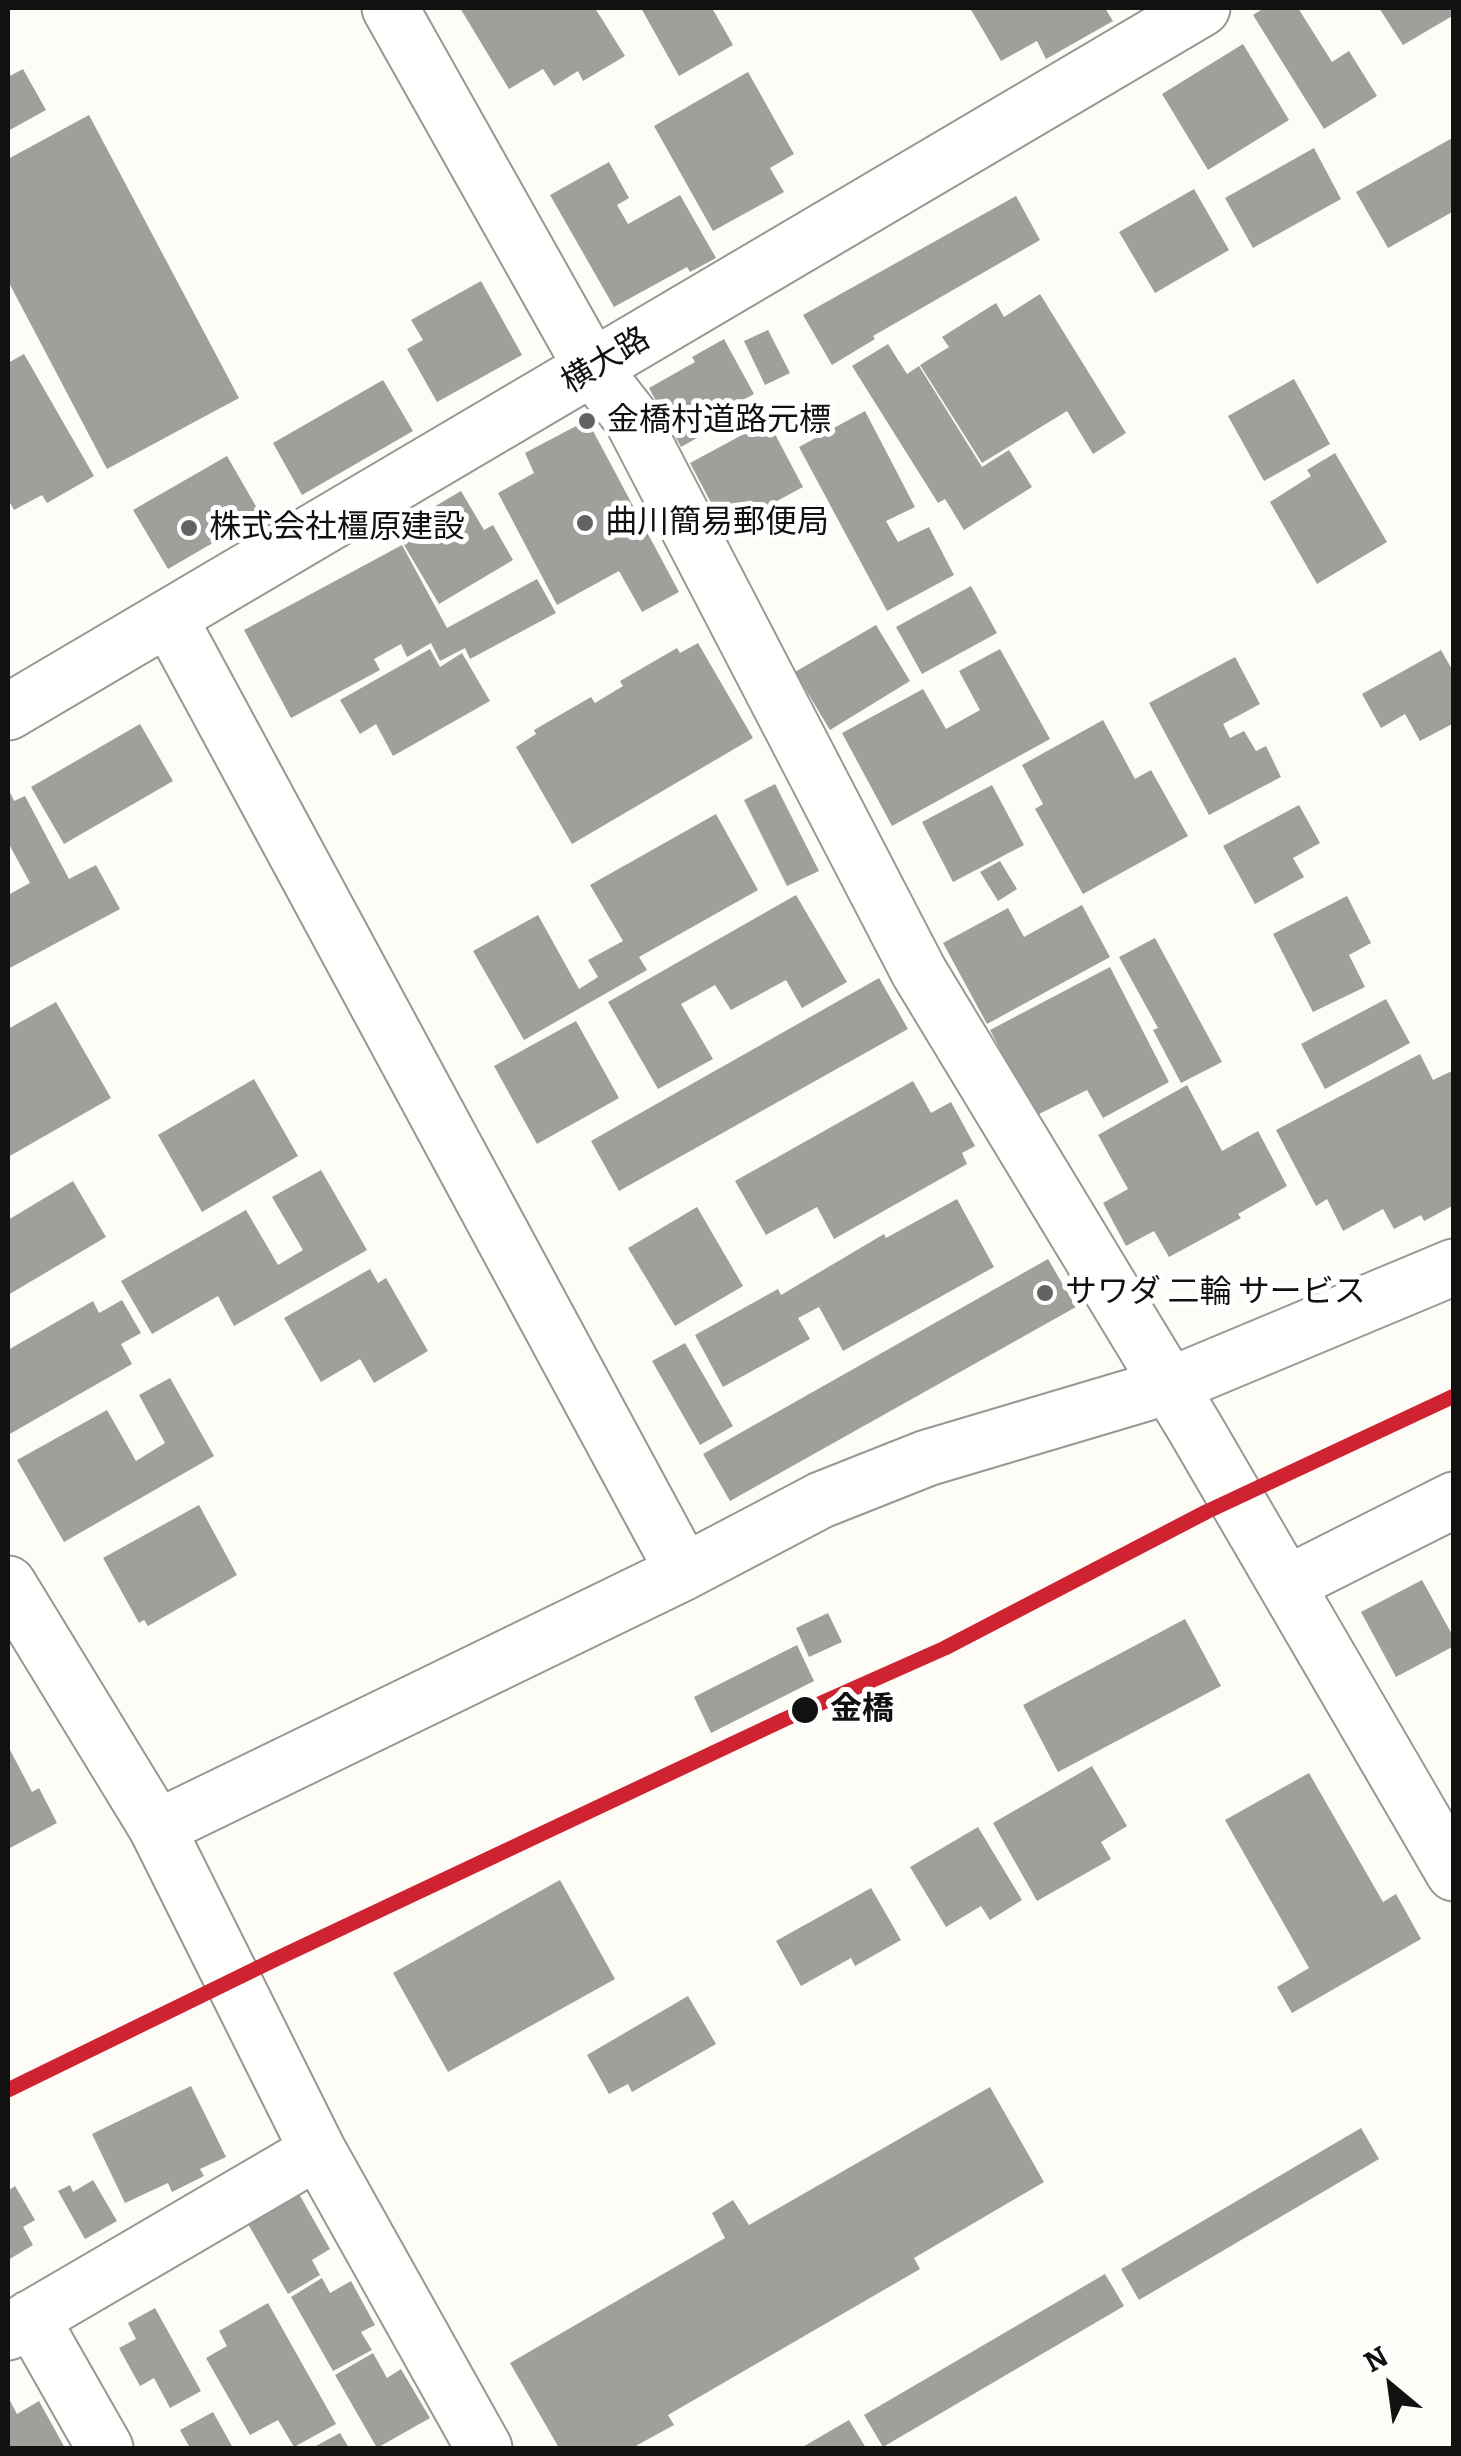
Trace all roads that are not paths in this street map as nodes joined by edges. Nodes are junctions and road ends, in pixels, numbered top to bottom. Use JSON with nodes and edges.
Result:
{"nodes":[{"id":1,"x":390,"y":8,"type":"edge"},
{"id":2,"x":1202,"y":8,"type":"edge"},
{"id":3,"x":593,"y":369,"type":"junction"},
{"id":4,"x":169,"y":618,"type":"junction"},
{"id":5,"x":8,"y":712,"type":"edge"},
{"id":6,"x":1454,"y":1267,"type":"edge"},
{"id":7,"x":1169,"y":1386,"type":"junction"},
{"id":8,"x":1454,"y":1500,"type":"edge"},
{"id":9,"x":684,"y":1572,"type":"junction"},
{"id":10,"x":8,"y":1584,"type":"edge"},
{"id":11,"x":1287,"y":1584,"type":"junction"},
{"id":12,"x":156,"y":1828,"type":"junction"},
{"id":13,"x":1454,"y":1873,"type":"edge"},
{"id":14,"x":318,"y":2151,"type":"junction"},
{"id":15,"x":19,"y":2325,"type":"edge"},
{"id":16,"x":105,"y":2448,"type":"edge"},
{"id":17,"x":484,"y":2448,"type":"edge"}],
"edges":[{"from":1,"to":3,"type":"street"},
{"from":2,"to":3,"type":"street","name":"横大路"},
{"from":3,"to":4,"type":"street","name":"横大路"},
{"from":3,"to":7,"type":"street"},
{"from":4,"to":5,"type":"street","name":"横大路"},
{"from":4,"to":9,"type":"street"},
{"from":6,"to":7,"type":"street"},
{"from":7,"to":9,"type":"street"},
{"from":7,"to":11,"type":"street"},
{"from":8,"to":11,"type":"street"},
{"from":9,"to":12,"type":"street"},
{"from":10,"to":12,"type":"street"},
{"from":11,"to":13,"type":"street"},
{"from":12,"to":14,"type":"street"},
{"from":14,"to":15,"type":"street"},
{"from":14,"to":17,"type":"street"},
{"from":15,"to":16,"type":"street"}]}
